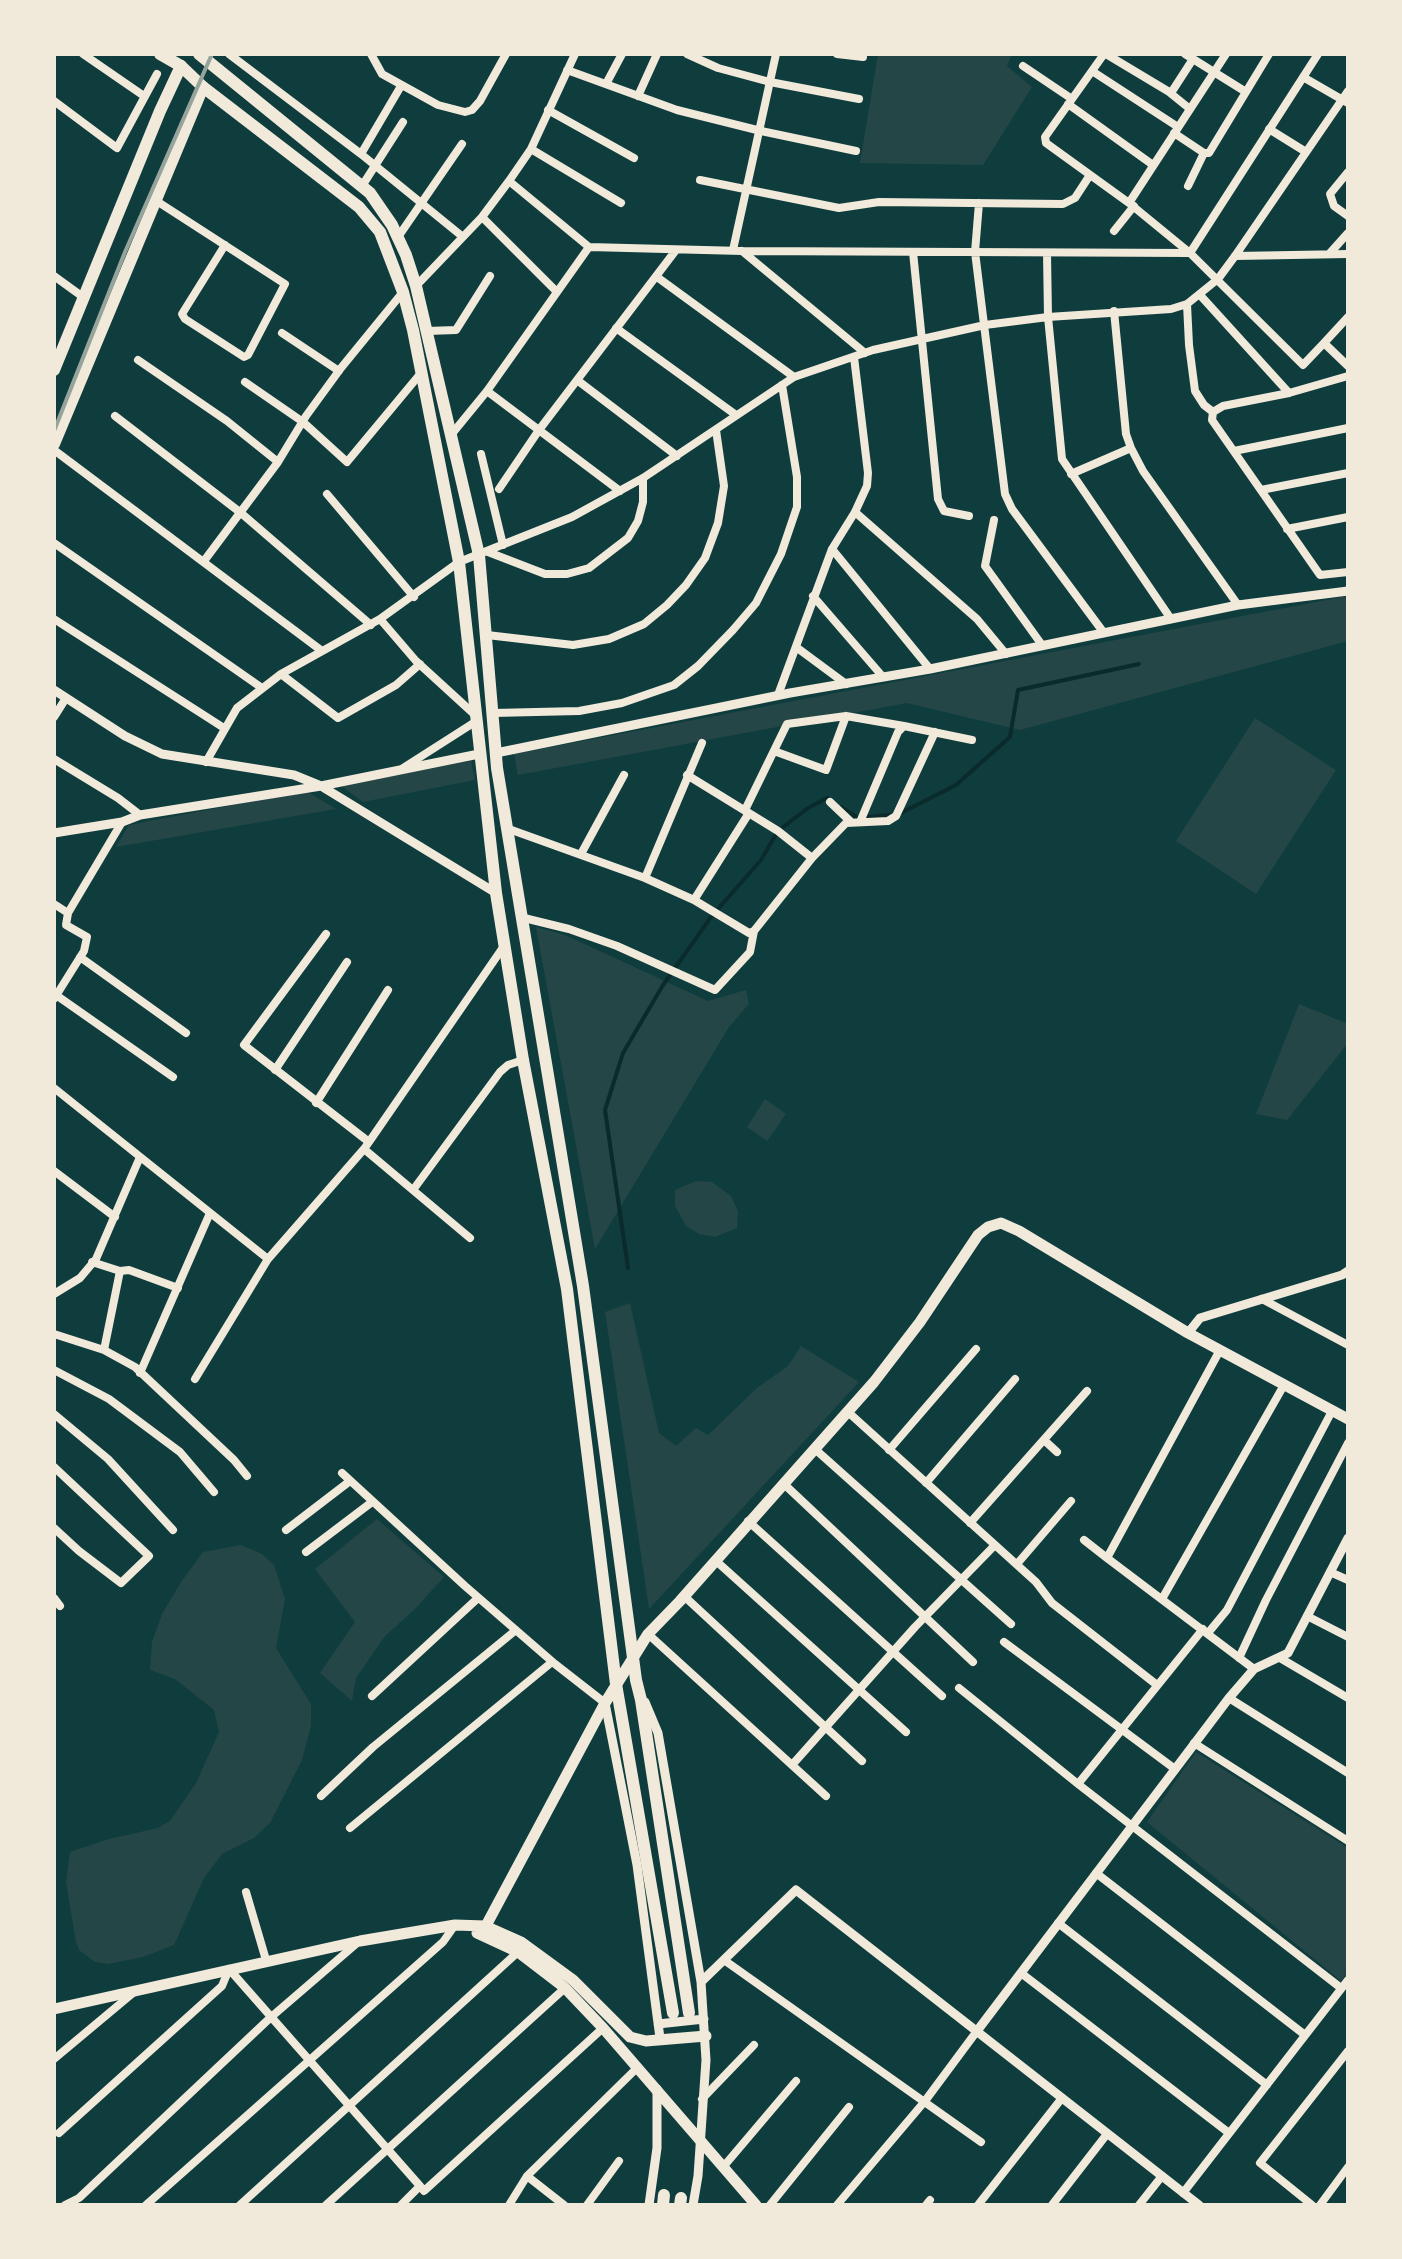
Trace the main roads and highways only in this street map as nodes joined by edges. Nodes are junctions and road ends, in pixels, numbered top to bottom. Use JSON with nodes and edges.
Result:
{"nodes":[{"id":1,"x":160,"y":54,"type":"edge"},
{"id":2,"x":199,"y":54,"type":"edge"},
{"id":3,"x":184,"y":60,"type":"edge"},
{"id":4,"x":215,"y":60,"type":"edge"},
{"id":5,"x":203,"y":87,"type":"junction"},
{"id":6,"x":54,"y":370,"type":"edge"},
{"id":7,"x":54,"y":447,"type":"edge"},
{"id":8,"x":1348,"y":1419,"type":"edge"},
{"id":9,"x":633,"y":1657,"type":"junction"},
{"id":10,"x":616,"y":1684,"type":"junction"},
{"id":11,"x":483,"y":1931,"type":"junction"},
{"id":12,"x":54,"y":2009,"type":"edge"},
{"id":13,"x":673,"y":2013,"type":"dead end"},
{"id":14,"x":689,"y":2013,"type":"dead end"},
{"id":15,"x":706,"y":2036,"type":"road end"},
{"id":16,"x":756,"y":2205,"type":"edge"}],
"edges":[{"from":1,"to":3,"type":"main road"},
{"from":2,"to":4,"type":"main road"},
{"from":3,"to":5,"type":"main road"},
{"from":3,"to":6,"type":"main road"},
{"from":4,"to":5,"type":"main road"},
{"from":4,"to":9,"type":"main road"},
{"from":5,"to":7,"type":"main road"},
{"from":5,"to":10,"type":"main road"},
{"from":8,"to":9,"type":"main road"},
{"from":9,"to":10,"type":"main road"},
{"from":9,"to":14,"type":"main road"},
{"from":10,"to":11,"type":"main road"},
{"from":10,"to":13,"type":"main road"},
{"from":11,"to":12,"type":"main road"},
{"from":11,"to":15,"type":"main road"},
{"from":11,"to":16,"type":"main road"}]}
